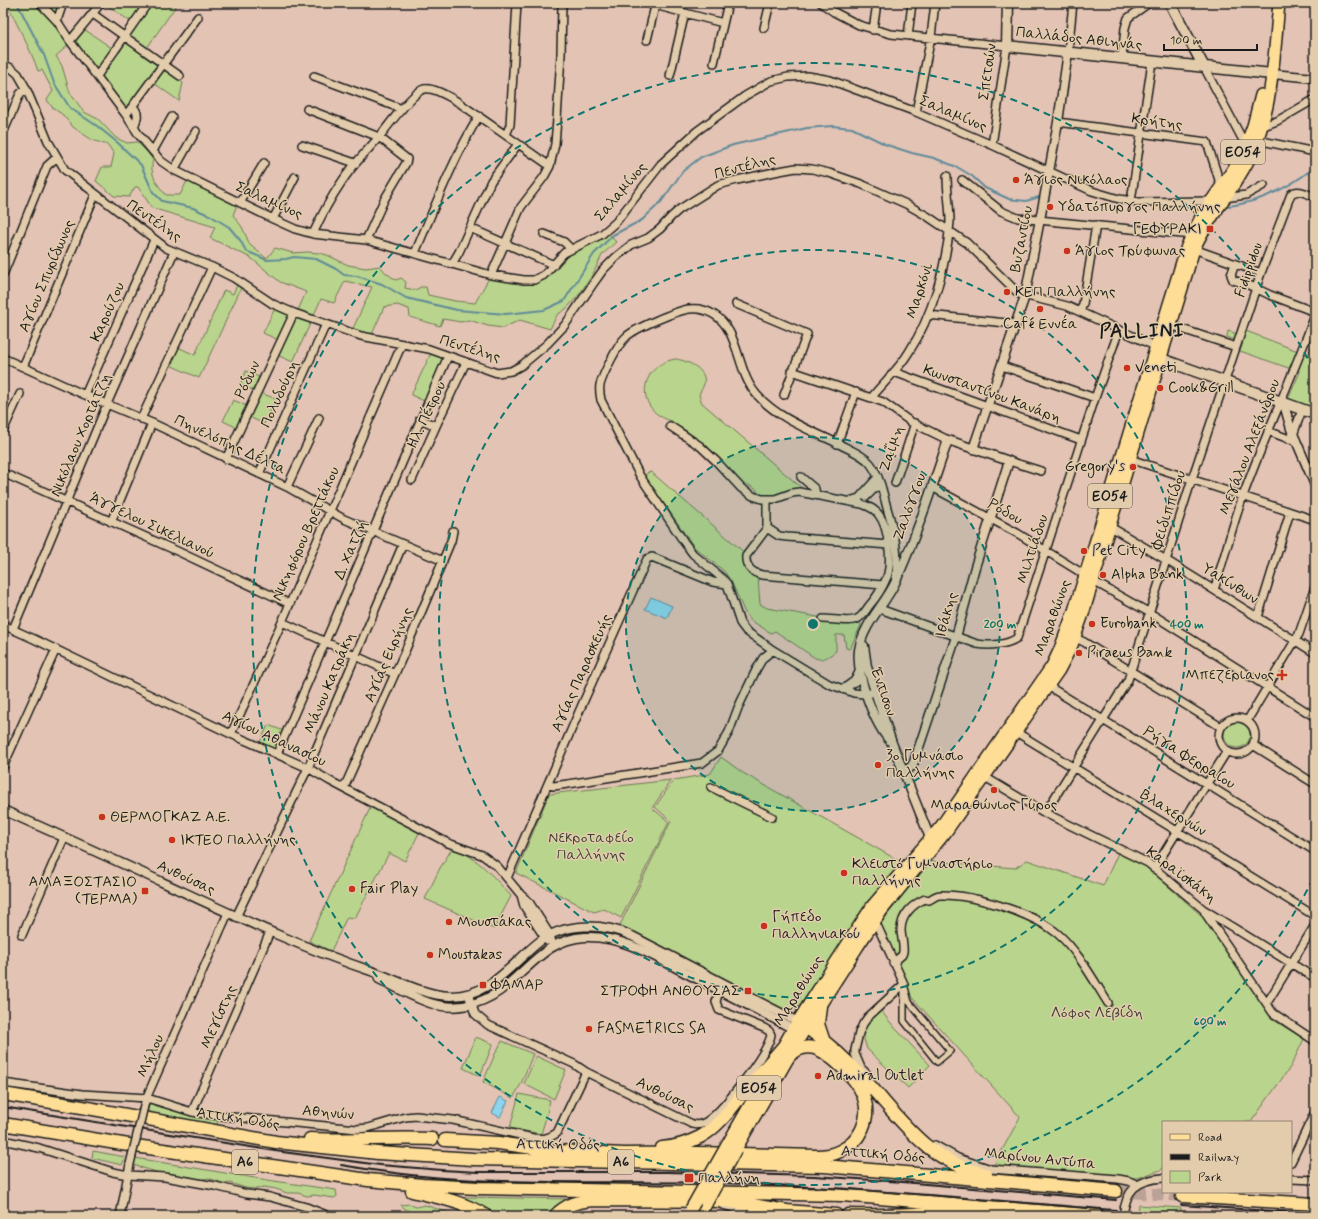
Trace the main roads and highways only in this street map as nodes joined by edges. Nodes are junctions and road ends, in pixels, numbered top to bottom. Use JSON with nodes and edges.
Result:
{"nodes":[{"id":1,"x":1008,"y":3,"type":"edge"},
{"id":2,"x":1170,"y":3,"type":"edge"},
{"id":3,"x":1272,"y":3,"type":"edge"},
{"id":4,"x":1279,"y":3,"type":"edge"},
{"id":5,"x":1007,"y":46,"type":"joint"},
{"id":6,"x":1204,"y":67,"type":"junction"},
{"id":7,"x":1268,"y":74,"type":"junction"},
{"id":8,"x":1158,"y":353,"type":"junction"},
{"id":9,"x":1315,"y":414,"type":"edge"},
{"id":10,"x":1089,"y":578,"type":"junction"},
{"id":11,"x":1070,"y":635,"type":"junction"},
{"id":12,"x":932,"y":843,"type":"junction"},
{"id":13,"x":820,"y":1006,"type":"junction"},
{"id":14,"x":800,"y":1028,"type":"junction"},
{"id":15,"x":824,"y":1040,"type":"junction"},
{"id":16,"x":786,"y":1052,"type":"junction"},
{"id":17,"x":3,"y":1094,"type":"edge"},
{"id":18,"x":3,"y":1124,"type":"edge"},
{"id":19,"x":179,"y":1125,"type":"junction"},
{"id":20,"x":432,"y":1139,"type":"dead end"},
{"id":21,"x":444,"y":1140,"type":"dead end"},
{"id":22,"x":731,"y":1148,"type":"junction"},
{"id":23,"x":590,"y":1152,"type":"junction"},
{"id":24,"x":368,"y":1180,"type":"junction"},
{"id":25,"x":1064,"y":1187,"type":"junction"},
{"id":26,"x":1116,"y":1191,"type":"tunnel mouth"},
{"id":27,"x":1182,"y":1196,"type":"dead end"},
{"id":28,"x":1315,"y":1204,"type":"edge"},
{"id":29,"x":692,"y":1214,"type":"edge"},
{"id":30,"x":842,"y":1215,"type":"edge"},
{"id":31,"x":486,"y":1216,"type":"edge"},
{"id":32,"x":555,"y":1216,"type":"edge"},
{"id":33,"x":1019,"y":1216,"type":"edge"},
{"id":34,"x":1098,"y":1216,"type":"edge"}],
"edges":[{"from":1,"to":5,"type":"main road","name":"Σπετσών"},
{"from":2,"to":6,"type":"main road"},
{"from":3,"to":7,"type":"main road","name":"Μαραθώνος","number":"ΕΟ54"},
{"from":4,"to":7,"type":"main road","name":"Μαραθώνος","number":"ΕΟ54"},
{"from":5,"to":6,"type":"main road","name":"Παλλάδος Αθιηνάς"},
{"from":6,"to":7,"type":"main road","name":"Παλλάδος Αθιηνάς"},
{"from":7,"to":8,"type":"main road","name":"Μαραθώνος","number":"ΕΟ54"},
{"from":7,"to":8,"type":"main road","name":"Μαραθώνος","number":"ΕΟ54"},
{"from":8,"to":9,"type":"main road"},
{"from":8,"to":10,"type":"main road","name":"Μαραθώνος","number":"ΕΟ54"},
{"from":8,"to":10,"type":"main road","name":"Μαραθώνος","number":"ΕΟ54"},
{"from":10,"to":11,"type":"main road","name":"Μαραθώνος","number":"ΕΟ54"},
{"from":11,"to":12,"type":"main road","name":"Μαραθώνος","number":"ΕΟ54"},
{"from":11,"to":12,"type":"main road","name":"Μαραθώνος","number":"ΕΟ54"},
{"from":12,"to":13,"type":"main road","name":"Μαραθώνος","number":"ΕΟ54"},
{"from":12,"to":14,"type":"main road","name":"Μαραθώνος","number":"ΕΟ54"},
{"from":13,"to":14,"type":"main road","name":"Μαραθώνος","number":"ΕΟ54"},
{"from":13,"to":15,"type":"highway"},
{"from":14,"to":15,"type":"highway"},
{"from":14,"to":16,"type":"main road","name":"Μαραθώνος","number":"ΕΟ54"},
{"from":15,"to":25,"type":"highway"},
{"from":16,"to":22,"type":"main road","name":"Μαραθώνος","number":"ΕΟ54"},
{"from":16,"to":23,"type":"highway"},
{"from":16,"to":23,"type":"highway"},
{"from":17,"to":19,"type":"highway","name":"Αττική Οδός","number":"Α6"},
{"from":18,"to":24,"type":"highway","number":"Α6"},
{"from":19,"to":20,"type":"highway"},
{"from":19,"to":25,"type":"highway","name":"Αττική Οδός","number":"Α6"},
{"from":21,"to":23,"type":"highway"},
{"from":22,"to":29,"type":"main road","name":"Μαραθώνος","number":"ΕΟ54","bridge":true},
{"from":22,"to":29,"type":"main road","name":"Μαραθώνος","number":"ΕΟ54","bridge":true},
{"from":24,"to":31,"type":"highway"},
{"from":24,"to":34,"type":"highway","number":"Α6"},
{"from":25,"to":26,"type":"highway","name":"Αττική Οδός","number":"Α6"},
{"from":27,"to":28,"type":"highway"},
{"from":30,"to":32,"type":"highway"},
{"from":30,"to":33,"type":"highway"}]}
